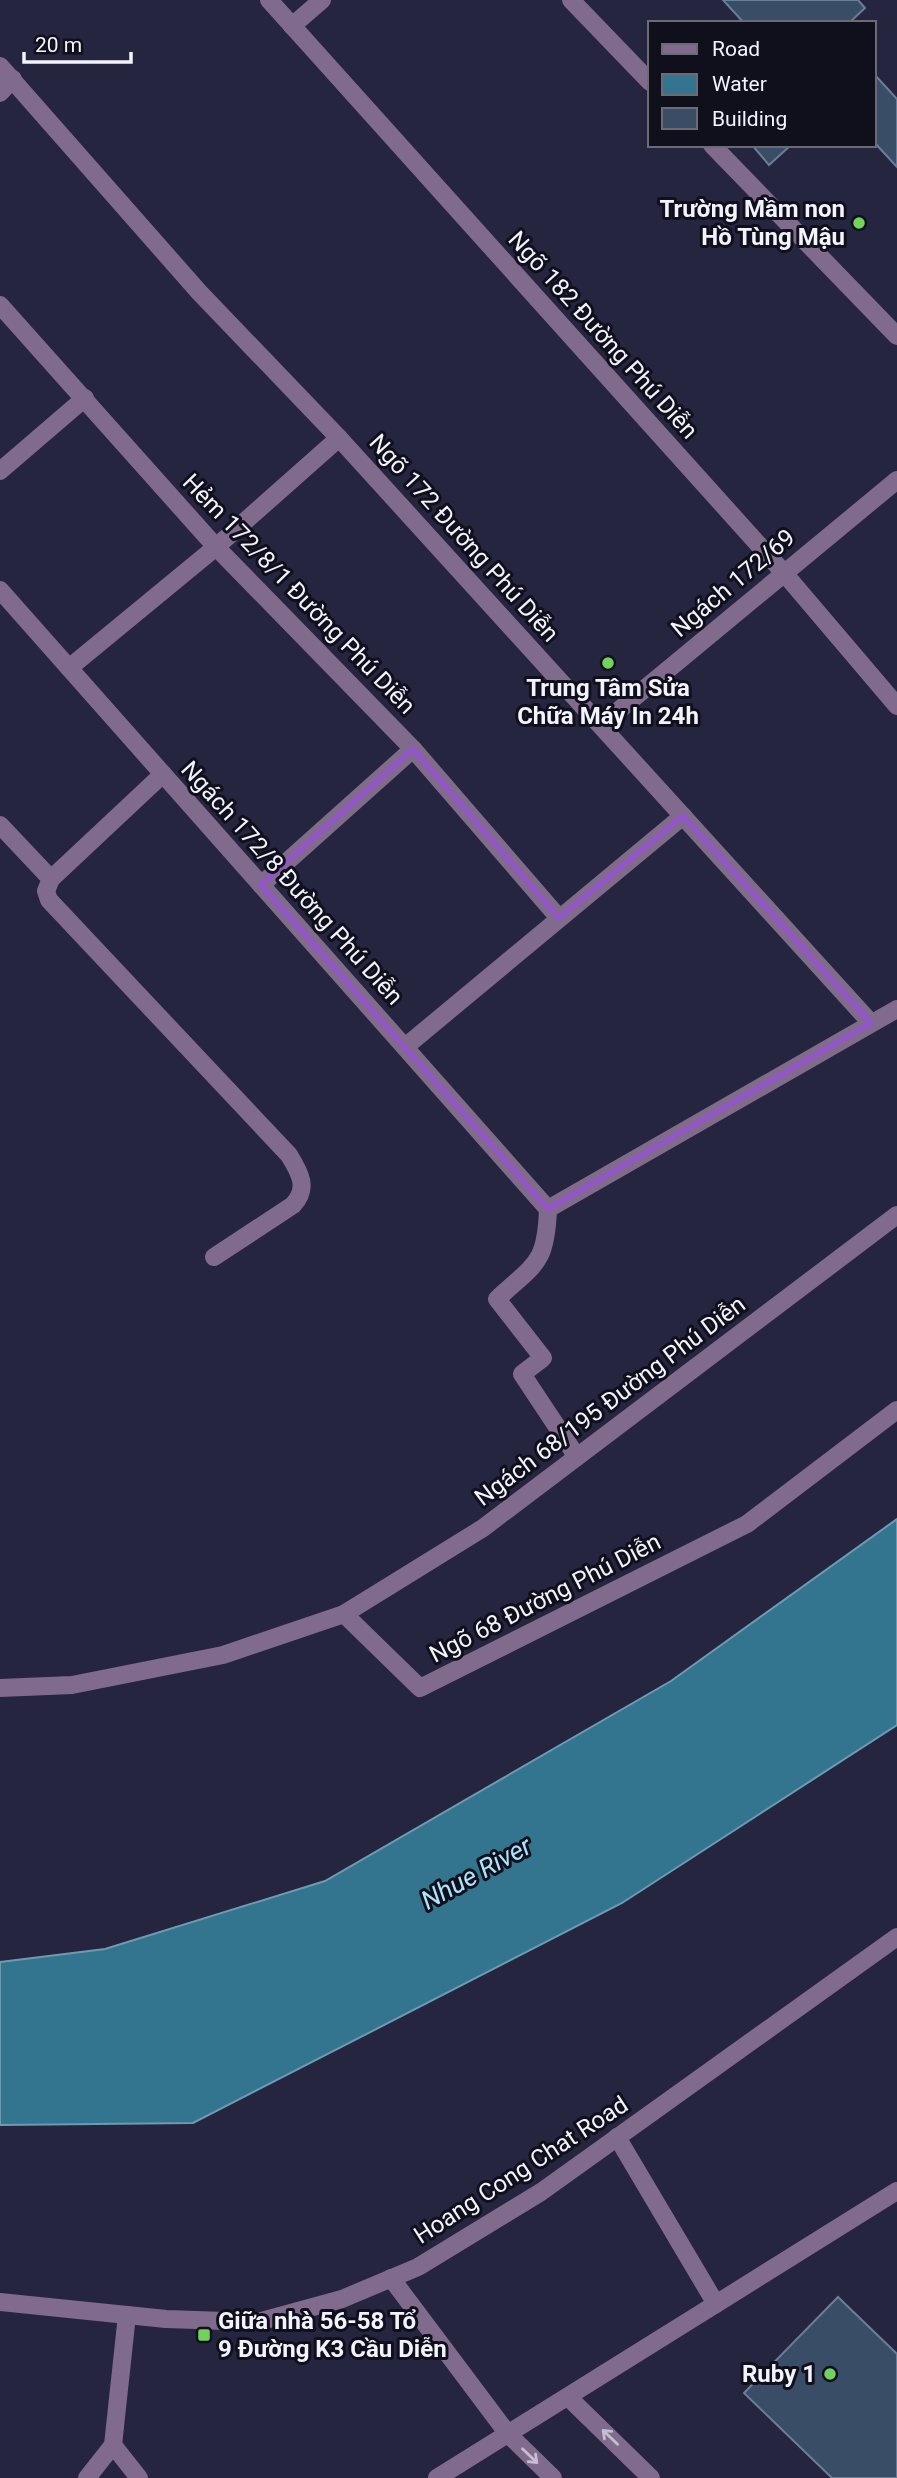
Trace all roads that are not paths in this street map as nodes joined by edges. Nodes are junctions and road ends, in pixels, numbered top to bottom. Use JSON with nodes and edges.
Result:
{"nodes":[{"id":1,"x":269,"y":0,"type":"edge"},
{"id":2,"x":322,"y":0,"type":"edge"},
{"id":3,"x":573,"y":1,"type":"edge"},
{"id":4,"x":292,"y":26,"type":"junction"},
{"id":5,"x":0,"y":66,"type":"edge"},
{"id":6,"x":13,"y":79,"type":"junction"},
{"id":7,"x":648,"y":80,"type":"edge"},
{"id":8,"x":0,"y":93,"type":"edge"},
{"id":9,"x":714,"y":147,"type":"edge"},
{"id":10,"x":0,"y":305,"type":"edge"},
{"id":11,"x":897,"y":336,"type":"edge"},
{"id":12,"x":85,"y":398,"type":"junction"},
{"id":13,"x":339,"y":438,"type":"junction"},
{"id":14,"x":0,"y":471,"type":"edge"},
{"id":15,"x":897,"y":480,"type":"edge"},
{"id":16,"x":216,"y":547,"type":"junction"},
{"id":17,"x":784,"y":573,"type":"junction"},
{"id":18,"x":0,"y":590,"type":"edge"},
{"id":19,"x":69,"y":668,"type":"junction"},
{"id":20,"x":897,"y":706,"type":"edge"},
{"id":21,"x":601,"y":725,"type":"junction"},
{"id":22,"x":413,"y":749,"type":"junction"},
{"id":23,"x":163,"y":774,"type":"junction"},
{"id":24,"x":683,"y":816,"type":"junction"},
{"id":25,"x":0,"y":825,"type":"edge"},
{"id":26,"x":51,"y":879,"type":"junction"},
{"id":27,"x":261,"y":885,"type":"junction"},
{"id":28,"x":559,"y":918,"type":"junction"},
{"id":29,"x":897,"y":1009,"type":"edge"},
{"id":30,"x":871,"y":1023,"type":"junction"},
{"id":31,"x":405,"y":1047,"type":"junction"},
{"id":32,"x":548,"y":1209,"type":"junction"},
{"id":33,"x":897,"y":1214,"type":"edge"},
{"id":34,"x":214,"y":1256,"type":"dead end"},
{"id":35,"x":897,"y":1409,"type":"edge"},
{"id":36,"x":577,"y":1457,"type":"junction"},
{"id":37,"x":344,"y":1614,"type":"junction"},
{"id":38,"x":0,"y":1688,"type":"edge"},
{"id":39,"x":897,"y":1937,"type":"edge"},
{"id":40,"x":617,"y":2137,"type":"junction"},
{"id":41,"x":897,"y":2191,"type":"edge"},
{"id":42,"x":391,"y":2278,"type":"junction"},
{"id":43,"x":0,"y":2302,"type":"edge"},
{"id":44,"x":716,"y":2304,"type":"junction"},
{"id":45,"x":127,"y":2315,"type":"junction"},
{"id":46,"x":568,"y":2397,"type":"junction"},
{"id":47,"x":508,"y":2434,"type":"junction"},
{"id":48,"x":113,"y":2445,"type":"junction"},
{"id":49,"x":87,"y":2478,"type":"edge"},
{"id":50,"x":139,"y":2478,"type":"edge"},
{"id":51,"x":437,"y":2478,"type":"edge"},
{"id":52,"x":553,"y":2478,"type":"edge"},
{"id":53,"x":651,"y":2478,"type":"edge"}],
"edges":[{"from":1,"to":4,"type":"street","name":"Ngõ 182 Đường Phú Diễn"},
{"from":2,"to":4,"type":"street"},
{"from":3,"to":7,"type":"street"},
{"from":4,"to":17,"type":"street","name":"Ngõ 182 Đường Phú Diễn"},
{"from":5,"to":6,"type":"street","name":"Ngõ 172 Đường Phú Diễn"},
{"from":6,"to":8,"type":"street"},
{"from":6,"to":13,"type":"street","name":"Ngõ 172 Đường Phú Diễn"},
{"from":9,"to":11,"type":"street"},
{"from":10,"to":12,"type":"street","name":"Hẻm 172/8/1 Đường Phú Diễn"},
{"from":12,"to":14,"type":"street"},
{"from":12,"to":16,"type":"street","name":"Hẻm 172/8/1 Đường Phú Diễn"},
{"from":13,"to":16,"type":"street"},
{"from":13,"to":21,"type":"street","name":"Ngõ 172 Đường Phú Diễn"},
{"from":15,"to":17,"type":"street","name":"Ngách 172/69"},
{"from":16,"to":19,"type":"street"},
{"from":16,"to":22,"type":"street","name":"Hẻm 172/8/1 Đường Phú Diễn"},
{"from":17,"to":20,"type":"street","name":"Ngõ 182 Đường Phú Diễn"},
{"from":17,"to":21,"type":"street","name":"Ngách 172/69"},
{"from":18,"to":19,"type":"street","name":"Ngách 172/8 Đường Phú Diễn"},
{"from":19,"to":23,"type":"street","name":"Ngách 172/8 Đường Phú Diễn"},
{"from":21,"to":24,"type":"street","name":"Ngõ 172 Đường Phú Diễn"},
{"from":22,"to":27,"type":"street"},
{"from":22,"to":28,"type":"street","name":"Hẻm 172/8/1 Đường Phú Diễn"},
{"from":23,"to":26,"type":"street"},
{"from":23,"to":27,"type":"street","name":"Ngách 172/8 Đường Phú Diễn"},
{"from":24,"to":28,"type":"street"},
{"from":24,"to":30,"type":"street","name":"Ngõ 172 Đường Phú Diễn"},
{"from":25,"to":26,"type":"street"},
{"from":26,"to":34,"type":"street"},
{"from":27,"to":31,"type":"street","name":"Ngách 172/8 Đường Phú Diễn"},
{"from":28,"to":31,"type":"street"},
{"from":29,"to":30,"type":"street"},
{"from":30,"to":32,"type":"street"},
{"from":31,"to":32,"type":"street","name":"Ngách 172/8 Đường Phú Diễn"},
{"from":32,"to":36,"type":"street"},
{"from":33,"to":36,"type":"street","name":"Ngách 68/195 Đường Phú Diễn"},
{"from":35,"to":37,"type":"street","name":"Ngõ 68 Đường Phú Diễn"},
{"from":36,"to":37,"type":"street","name":"Ngách 68/195 Đường Phú Diễn"},
{"from":37,"to":38,"type":"street"},
{"from":39,"to":40,"type":"street","name":"Hoang Cong Chat Road"},
{"from":40,"to":42,"type":"street","name":"Hoang Cong Chat Road"},
{"from":40,"to":44,"type":"street"},
{"from":41,"to":44,"type":"street"},
{"from":42,"to":45,"type":"street","name":"Hoang Cong Chat Road"},
{"from":42,"to":47,"type":"street"},
{"from":43,"to":45,"type":"street","name":"Hoang Cong Chat Road"},
{"from":44,"to":46,"type":"street"},
{"from":45,"to":48,"type":"street"},
{"from":46,"to":47,"type":"street"},
{"from":53,"to":46,"type":"street","one_way":true},
{"from":47,"to":51,"type":"street"},
{"from":47,"to":52,"type":"street","one_way":true},
{"from":48,"to":49,"type":"street"},
{"from":48,"to":50,"type":"street"}]}
